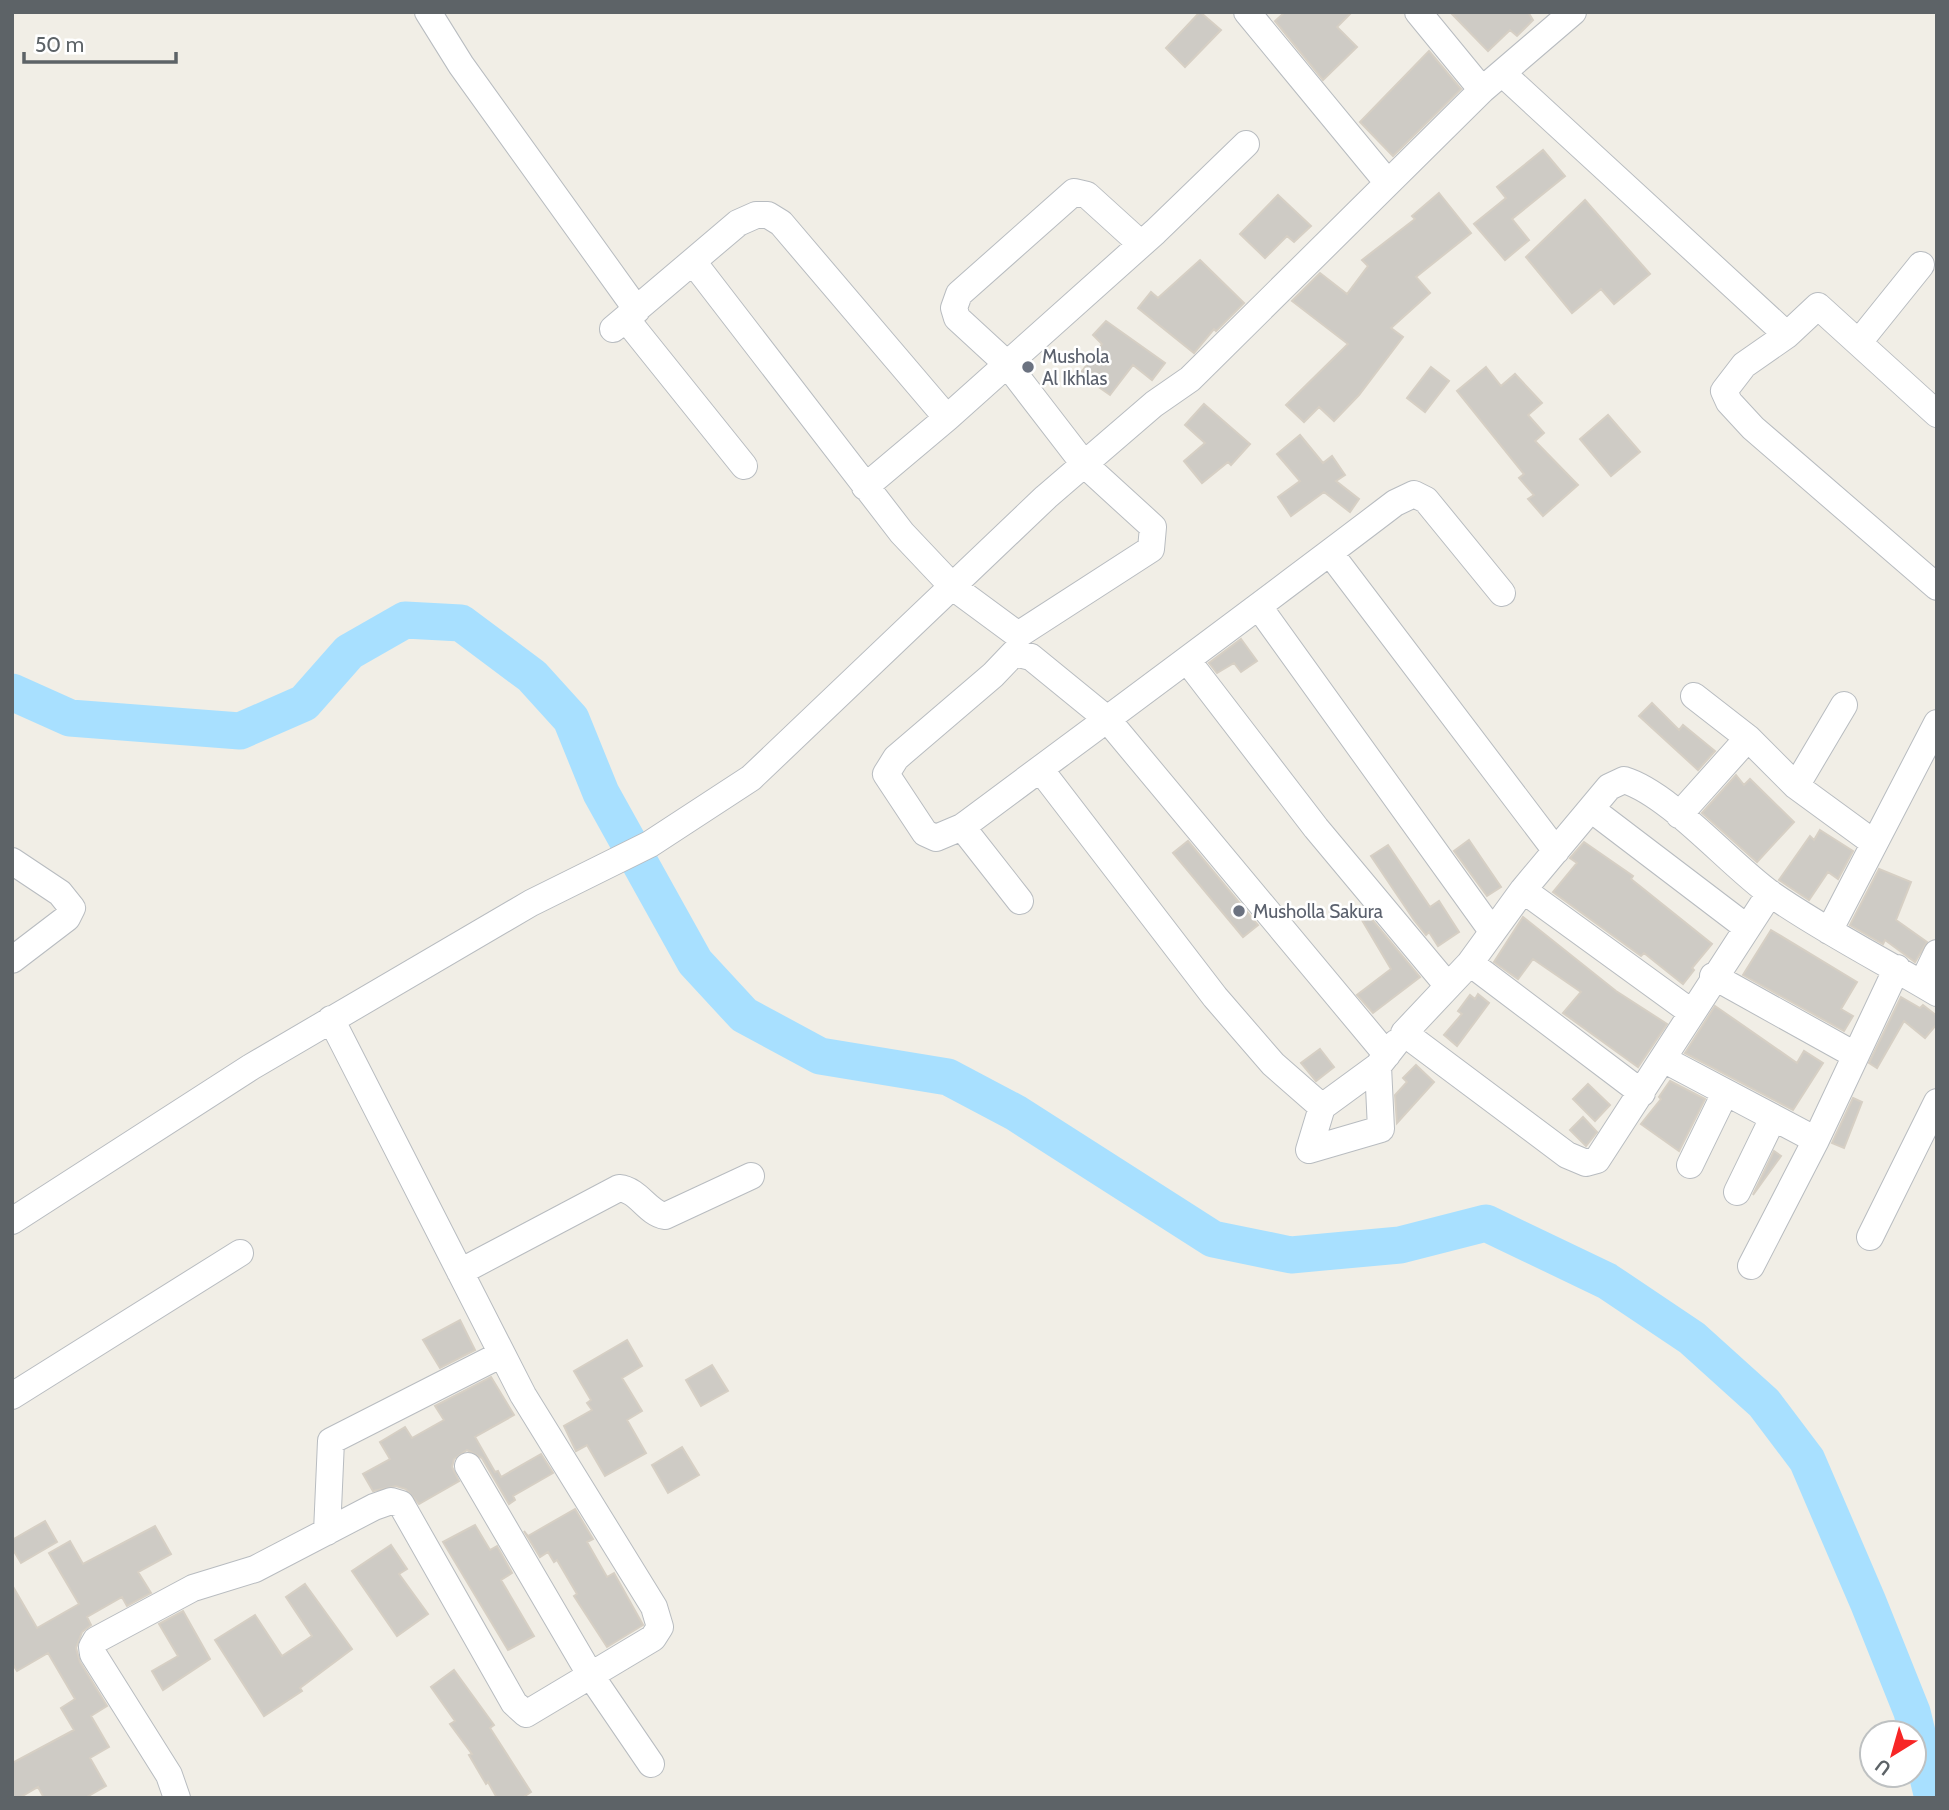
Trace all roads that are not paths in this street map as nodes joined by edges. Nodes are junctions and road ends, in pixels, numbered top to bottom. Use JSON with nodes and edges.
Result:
{"nodes":[{"id":1,"x":428,"y":12,"type":"edge"},
{"id":2,"x":1247,"y":12,"type":"edge"},
{"id":3,"x":1418,"y":12,"type":"edge"},
{"id":4,"x":1573,"y":12,"type":"edge"},
{"id":5,"x":1502,"y":73,"type":"junction"},
{"id":6,"x":1482,"y":90,"type":"junction"},
{"id":7,"x":1246,"y":144,"type":"dead end"},
{"id":8,"x":1388,"y":183,"type":"junction"},
{"id":9,"x":1141,"y":244,"type":"junction"},
{"id":10,"x":694,"y":263,"type":"junction"},
{"id":11,"x":1922,"y":265,"type":"dead end"},
{"id":12,"x":625,"y":319,"type":"junction"},
{"id":13,"x":1787,"y":335,"type":"junction"},
{"id":14,"x":1859,"y":342,"type":"junction"},
{"id":15,"x":1007,"y":364,"type":"junction"},
{"id":16,"x":1934,"y":407,"type":"edge"},
{"id":17,"x":947,"y":418,"type":"junction"},
{"id":18,"x":1084,"y":464,"type":"junction"},
{"id":19,"x":744,"y":466,"type":"dead end"},
{"id":20,"x":865,"y":487,"type":"junction"},
{"id":21,"x":1329,"y":553,"type":"junction"},
{"id":22,"x":953,"y":587,"type":"junction"},
{"id":23,"x":1937,"y":587,"type":"edge"},
{"id":24,"x":1502,"y":593,"type":"dead end"},
{"id":25,"x":1258,"y":607,"type":"junction"},
{"id":26,"x":1187,"y":660,"type":"junction"},
{"id":27,"x":1694,"y":696,"type":"dead end"},
{"id":28,"x":1844,"y":705,"type":"dead end"},
{"id":29,"x":1107,"y":719,"type":"junction"},
{"id":30,"x":1937,"y":723,"type":"edge"},
{"id":31,"x":1748,"y":738,"type":"junction"},
{"id":32,"x":1040,"y":769,"type":"junction"},
{"id":33,"x":1796,"y":786,"type":"junction"},
{"id":34,"x":1591,"y":809,"type":"junction"},
{"id":35,"x":1679,"y":815,"type":"junction"},
{"id":36,"x":962,"y":827,"type":"junction"},
{"id":37,"x":1874,"y":843,"type":"junction"},
{"id":38,"x":1556,"y":851,"type":"junction"},
{"id":39,"x":12,"y":861,"type":"edge"},
{"id":40,"x":1523,"y":890,"type":"junction"},
{"id":41,"x":1770,"y":893,"type":"junction"},
{"id":42,"x":1020,"y":901,"type":"dead end"},
{"id":43,"x":1746,"y":927,"type":"junction"},
{"id":44,"x":1492,"y":931,"type":"junction"},
{"id":45,"x":1829,"y":931,"type":"junction"},
{"id":46,"x":1937,"y":953,"type":"edge"},
{"id":47,"x":12,"y":960,"type":"edge"},
{"id":48,"x":1470,"y":963,"type":"junction"},
{"id":49,"x":1897,"y":968,"type":"junction"},
{"id":50,"x":1713,"y":976,"type":"junction"},
{"id":51,"x":1448,"y":986,"type":"junction"},
{"id":52,"x":1929,"y":989,"type":"edge"},
{"id":53,"x":1691,"y":1012,"type":"junction"},
{"id":54,"x":331,"y":1019,"type":"junction"},
{"id":55,"x":1404,"y":1033,"type":"junction"},
{"id":56,"x":1855,"y":1055,"type":"junction"},
{"id":57,"x":1663,"y":1059,"type":"junction"},
{"id":58,"x":1382,"y":1060,"type":"junction"},
{"id":59,"x":1642,"y":1093,"type":"junction"},
{"id":60,"x":1726,"y":1093,"type":"junction"},
{"id":61,"x":1937,"y":1102,"type":"edge"},
{"id":62,"x":1322,"y":1107,"type":"junction"},
{"id":63,"x":1773,"y":1118,"type":"junction"},
{"id":64,"x":1816,"y":1140,"type":"junction"},
{"id":65,"x":1690,"y":1165,"type":"dead end"},
{"id":66,"x":751,"y":1176,"type":"dead end"},
{"id":67,"x":1737,"y":1192,"type":"dead end"},
{"id":68,"x":12,"y":1220,"type":"edge"},
{"id":69,"x":1870,"y":1237,"type":"dead end"},
{"id":70,"x":240,"y":1252,"type":"dead end"},
{"id":71,"x":1751,"y":1266,"type":"dead end"},
{"id":72,"x":460,"y":1272,"type":"junction"},
{"id":73,"x":502,"y":1353,"type":"junction"},
{"id":74,"x":12,"y":1396,"type":"edge"},
{"id":75,"x":468,"y":1466,"type":"dead end"},
{"id":76,"x":327,"y":1532,"type":"junction"},
{"id":77,"x":591,"y":1676,"type":"junction"},
{"id":78,"x":651,"y":1764,"type":"dead end"},
{"id":79,"x":177,"y":1798,"type":"edge"}],
"edges":[{"from":1,"to":12,"type":"street"},
{"from":2,"to":8,"type":"street"},
{"from":3,"to":6,"type":"street"},
{"from":4,"to":5,"type":"street"},
{"from":5,"to":6,"type":"street"},
{"from":5,"to":13,"type":"street"},
{"from":6,"to":8,"type":"street"},
{"from":7,"to":9,"type":"street"},
{"from":8,"to":18,"type":"street"},
{"from":9,"to":15,"type":"street"},
{"from":9,"to":15,"type":"street"},
{"from":10,"to":12,"type":"street"},
{"from":10,"to":17,"type":"street"},
{"from":10,"to":20,"type":"street"},
{"from":11,"to":14,"type":"street"},
{"from":12,"to":19,"type":"street"},
{"from":13,"to":14,"type":"street"},
{"from":13,"to":23,"type":"street"},
{"from":14,"to":16,"type":"street"},
{"from":15,"to":17,"type":"street"},
{"from":15,"to":18,"type":"street"},
{"from":17,"to":20,"type":"street"},
{"from":18,"to":22,"type":"street"},
{"from":18,"to":22,"type":"street"},
{"from":20,"to":22,"type":"street"},
{"from":21,"to":24,"type":"street"},
{"from":21,"to":25,"type":"street"},
{"from":21,"to":38,"type":"street"},
{"from":22,"to":54,"type":"street"},
{"from":25,"to":26,"type":"street"},
{"from":25,"to":44,"type":"street"},
{"from":26,"to":29,"type":"street"},
{"from":26,"to":51,"type":"street"},
{"from":27,"to":31,"type":"street"},
{"from":28,"to":33,"type":"street"},
{"from":29,"to":32,"type":"street"},
{"from":29,"to":36,"type":"street"},
{"from":29,"to":58,"type":"street"},
{"from":30,"to":37,"type":"street"},
{"from":31,"to":33,"type":"street"},
{"from":31,"to":35,"type":"street"},
{"from":32,"to":36,"type":"street"},
{"from":32,"to":62,"type":"street"},
{"from":33,"to":37,"type":"street"},
{"from":34,"to":35,"type":"street"},
{"from":34,"to":38,"type":"street"},
{"from":34,"to":43,"type":"street"},
{"from":35,"to":41,"type":"street"},
{"from":36,"to":42,"type":"street"},
{"from":37,"to":45,"type":"street"},
{"from":38,"to":40,"type":"street"},
{"from":39,"to":47,"type":"street"},
{"from":40,"to":44,"type":"street"},
{"from":40,"to":53,"type":"street"},
{"from":41,"to":43,"type":"street"},
{"from":41,"to":45,"type":"street"},
{"from":43,"to":50,"type":"street"},
{"from":44,"to":48,"type":"street"},
{"from":45,"to":49,"type":"street"},
{"from":46,"to":52,"type":"street"},
{"from":48,"to":51,"type":"street"},
{"from":48,"to":59,"type":"street"},
{"from":49,"to":52,"type":"street"},
{"from":49,"to":56,"type":"street"},
{"from":50,"to":53,"type":"street"},
{"from":50,"to":56,"type":"street"},
{"from":51,"to":55,"type":"street"},
{"from":53,"to":57,"type":"street"},
{"from":54,"to":68,"type":"street"},
{"from":54,"to":72,"type":"street"},
{"from":55,"to":58,"type":"street"},
{"from":55,"to":59,"type":"street"},
{"from":56,"to":64,"type":"street"},
{"from":57,"to":59,"type":"street"},
{"from":57,"to":60,"type":"street"},
{"from":58,"to":62,"type":"street"},
{"from":58,"to":62,"type":"street"},
{"from":60,"to":63,"type":"street"},
{"from":60,"to":65,"type":"street"},
{"from":61,"to":69,"type":"street"},
{"from":63,"to":64,"type":"street"},
{"from":63,"to":67,"type":"street"},
{"from":64,"to":71,"type":"street"},
{"from":66,"to":72,"type":"street"},
{"from":70,"to":74,"type":"street"},
{"from":72,"to":73,"type":"street"},
{"from":73,"to":76,"type":"street"},
{"from":73,"to":77,"type":"street"},
{"from":75,"to":77,"type":"street"},
{"from":76,"to":77,"type":"street"},
{"from":76,"to":79,"type":"street"},
{"from":77,"to":78,"type":"street"}]}
